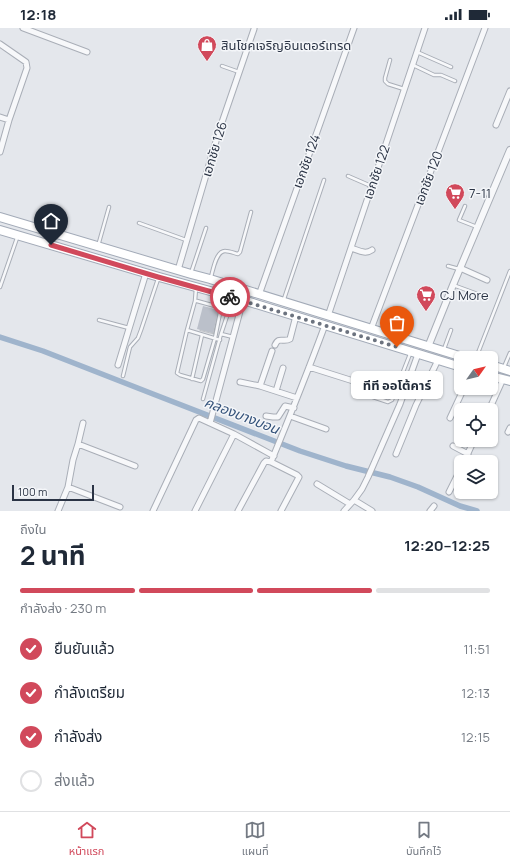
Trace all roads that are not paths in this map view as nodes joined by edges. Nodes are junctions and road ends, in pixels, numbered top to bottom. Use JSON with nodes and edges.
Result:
{"nodes":[{"id":1,"x":23,"y":28,"type":"edge"},
{"id":2,"x":354,"y":28,"type":"edge"},
{"id":3,"x":425,"y":28,"type":"edge"},
{"id":4,"x":485,"y":28,"type":"edge"},
{"id":5,"x":254,"y":29,"type":"dead end"},
{"id":6,"x":0,"y":44,"type":"edge"},
{"id":7,"x":87,"y":52,"type":"dead end"},
{"id":8,"x":417,"y":52,"type":"junction"},
{"id":9,"x":390,"y":60,"type":"dead end"},
{"id":10,"x":412,"y":65,"type":"junction"},
{"id":11,"x":222,"y":66,"type":"dead end"},
{"id":12,"x":451,"y":67,"type":"dead end"},
{"id":13,"x":239,"y":72,"type":"junction"},
{"id":14,"x":455,"y":81,"type":"dead end"},
{"id":15,"x":404,"y":89,"type":"junction"},
{"id":16,"x":510,"y":91,"type":"edge"},
{"id":17,"x":0,"y":117,"type":"edge"},
{"id":18,"x":9,"y":120,"type":"junction"},
{"id":19,"x":496,"y":125,"type":"dead end"},
{"id":20,"x":510,"y":150,"type":"edge"},
{"id":21,"x":0,"y":152,"type":"edge"},
{"id":22,"x":348,"y":176,"type":"dead end"},
{"id":23,"x":324,"y":180,"type":"dead end"},
{"id":24,"x":371,"y":186,"type":"junction"},
{"id":25,"x":465,"y":206,"type":"dead end"},
{"id":26,"x":109,"y":207,"type":"dead end"},
{"id":27,"x":251,"y":212,"type":"dead end"},
{"id":28,"x":0,"y":217,"type":"edge"},
{"id":29,"x":139,"y":223,"type":"dead end"},
{"id":30,"x":478,"y":227,"type":"junction"},
{"id":31,"x":206,"y":228,"type":"dead end"},
{"id":32,"x":0,"y":230,"type":"edge"},
{"id":33,"x":18,"y":235,"type":"junction"},
{"id":34,"x":186,"y":240,"type":"junction"},
{"id":35,"x":81,"y":241,"type":"junction"},
{"id":36,"x":98,"y":246,"type":"junction"},
{"id":37,"x":351,"y":248,"type":"junction"},
{"id":38,"x":372,"y":250,"type":"dead end"},
{"id":39,"x":76,"y":252,"type":"junction"},
{"id":40,"x":448,"y":266,"type":"dead end"},
{"id":41,"x":460,"y":269,"type":"junction"},
{"id":42,"x":178,"y":270,"type":"junction"},
{"id":43,"x":510,"y":271,"type":"edge"},
{"id":44,"x":146,"y":273,"type":"junction"},
{"id":45,"x":191,"y":274,"type":"junction"},
{"id":46,"x":158,"y":277,"type":"junction"},
{"id":47,"x":210,"y":279,"type":"junction"},
{"id":48,"x":487,"y":280,"type":"dead end"},
{"id":49,"x":453,"y":285,"type":"junction"},
{"id":50,"x":0,"y":287,"type":"edge"},
{"id":51,"x":196,"y":287,"type":"junction"},
{"id":52,"x":259,"y":295,"type":"junction"},
{"id":53,"x":227,"y":296,"type":"junction"},
{"id":54,"x":483,"y":296,"type":"dead end"},
{"id":55,"x":243,"y":300,"type":"junction"},
{"id":56,"x":283,"y":301,"type":"junction"},
{"id":57,"x":195,"y":302,"type":"junction"},
{"id":58,"x":221,"y":308,"type":"junction"},
{"id":59,"x":296,"y":316,"type":"junction"},
{"id":60,"x":328,"y":316,"type":"junction"},
{"id":61,"x":99,"y":320,"type":"dead end"},
{"id":62,"x":325,"y":325,"type":"junction"},
{"id":63,"x":129,"y":328,"type":"junction"},
{"id":64,"x":371,"y":329,"type":"junction"},
{"id":65,"x":187,"y":330,"type":"junction"},
{"id":66,"x":451,"y":330,"type":"dead end"},
{"id":67,"x":221,"y":334,"type":"junction"},
{"id":68,"x":202,"y":335,"type":"junction"},
{"id":69,"x":215,"y":338,"type":"junction"},
{"id":70,"x":233,"y":338,"type":"junction"},
{"id":71,"x":220,"y":340,"type":"junction"},
{"id":72,"x":275,"y":345,"type":"dead end"},
{"id":73,"x":428,"y":347,"type":"junction"},
{"id":74,"x":272,"y":351,"type":"dead end"},
{"id":75,"x":443,"y":351,"type":"junction"},
{"id":76,"x":479,"y":351,"type":"edge"},
{"id":77,"x":415,"y":353,"type":"junction"},
{"id":78,"x":510,"y":353,"type":"edge"},
{"id":79,"x":454,"y":354,"type":"edge"},
{"id":80,"x":438,"y":360,"type":"junction"},
{"id":81,"x":118,"y":365,"type":"dead end"},
{"id":82,"x":454,"y":365,"type":"edge"},
{"id":83,"x":309,"y":367,"type":"junction"},
{"id":84,"x":283,"y":368,"type":"dead end"},
{"id":85,"x":506,"y":370,"type":"edge"},
{"id":86,"x":123,"y":376,"type":"dead end"},
{"id":87,"x":192,"y":379,"type":"junction"},
{"id":88,"x":507,"y":380,"type":"edge"},
{"id":89,"x":240,"y":382,"type":"dead end"},
{"id":90,"x":260,"y":386,"type":"junction"},
{"id":91,"x":369,"y":386,"type":"dead end"},
{"id":92,"x":276,"y":391,"type":"junction"},
{"id":93,"x":461,"y":395,"type":"edge"},
{"id":94,"x":372,"y":397,"type":"dead end"},
{"id":95,"x":297,"y":398,"type":"junction"},
{"id":96,"x":203,"y":399,"type":"dead end"},
{"id":97,"x":492,"y":403,"type":"edge"},
{"id":98,"x":294,"y":408,"type":"junction"},
{"id":99,"x":266,"y":416,"type":"dead end"},
{"id":100,"x":290,"y":416,"type":"junction"},
{"id":101,"x":450,"y":418,"type":"dead end"},
{"id":102,"x":211,"y":421,"type":"junction"},
{"id":103,"x":83,"y":423,"type":"dead end"},
{"id":104,"x":326,"y":430,"type":"dead end"},
{"id":105,"x":234,"y":434,"type":"junction"},
{"id":106,"x":78,"y":444,"type":"junction"},
{"id":107,"x":452,"y":446,"type":"dead end"},
{"id":108,"x":471,"y":447,"type":"edge"},
{"id":109,"x":396,"y":454,"type":"dead end"},
{"id":110,"x":468,"y":454,"type":"joint"},
{"id":111,"x":274,"y":456,"type":"junction"},
{"id":112,"x":271,"y":462,"type":"junction"},
{"id":113,"x":135,"y":466,"type":"dead end"},
{"id":114,"x":318,"y":484,"type":"dead end"},
{"id":115,"x":454,"y":484,"type":"edge"},
{"id":116,"x":68,"y":487,"type":"junction"},
{"id":117,"x":449,"y":492,"type":"dead end"},
{"id":118,"x":352,"y":502,"type":"junction"},
{"id":119,"x":434,"y":506,"type":"dead end"},
{"id":120,"x":120,"y":507,"type":"dead end"},
{"id":121,"x":58,"y":511,"type":"edge"},
{"id":122,"x":153,"y":511,"type":"edge"},
{"id":123,"x":195,"y":511,"type":"edge"},
{"id":124,"x":238,"y":511,"type":"edge"},
{"id":125,"x":281,"y":511,"type":"edge"},
{"id":126,"x":344,"y":511,"type":"edge"},
{"id":127,"x":372,"y":511,"type":"edge"},
{"id":128,"x":430,"y":511,"type":"edge"}],
"edges":[{"from":1,"to":7,"type":"street"},
{"from":2,"to":52,"type":"street","name":"เอกชัย 124"},
{"from":3,"to":8,"type":"street","name":"เอกชัย 122"},
{"from":4,"to":64,"type":"street","name":"เอกชัย 120"},
{"from":5,"to":13,"type":"street","name":"เอกชัย 126"},
{"from":6,"to":18,"type":"street"},
{"from":8,"to":10,"type":"street","name":"เอกชัย 122"},
{"from":8,"to":12,"type":"lane"},
{"from":9,"to":15,"type":"lane"},
{"from":10,"to":14,"type":"lane"},
{"from":10,"to":15,"type":"street","name":"เอกชัย 122"},
{"from":11,"to":13,"type":"lane"},
{"from":13,"to":34,"type":"street","name":"เอกชัย 126"},
{"from":15,"to":24,"type":"street","name":"เอกชัย 122"},
{"from":16,"to":19,"type":"street"},
{"from":17,"to":18,"type":"street"},
{"from":18,"to":21,"type":"street"},
{"from":20,"to":30,"type":"street"},
{"from":22,"to":24,"type":"lane"},
{"from":23,"to":56,"type":"lane"},
{"from":24,"to":37,"type":"street","name":"เอกชัย 122"},
{"from":25,"to":30,"type":"lane"},
{"from":26,"to":36,"type":"lane"},
{"from":27,"to":47,"type":"lane"},
{"from":28,"to":35,"type":"main road"},
{"from":29,"to":34,"type":"lane"},
{"from":30,"to":41,"type":"street"},
{"from":31,"to":45,"type":"lane"},
{"from":32,"to":33,"type":"main road"},
{"from":33,"to":39,"type":"main road"},
{"from":33,"to":50,"type":"lane"},
{"from":34,"to":42,"type":"street","name":"เอกชัย 126"},
{"from":35,"to":36,"type":"main road"},
{"from":35,"to":39,"type":"main road"},
{"from":36,"to":42,"type":"main road"},
{"from":37,"to":38,"type":"street"},
{"from":37,"to":60,"type":"street","name":"เอกชัย 122"},
{"from":39,"to":44,"type":"main road"},
{"from":40,"to":41,"type":"lane"},
{"from":41,"to":48,"type":"street"},
{"from":41,"to":49,"type":"street"},
{"from":42,"to":45,"type":"main road"},
{"from":43,"to":76,"type":"lane"},
{"from":44,"to":46,"type":"main road"},
{"from":44,"to":63,"type":"street"},
{"from":45,"to":47,"type":"main road"},
{"from":46,"to":51,"type":"main road"},
{"from":46,"to":86,"type":"lane"},
{"from":47,"to":52,"type":"main road"},
{"from":49,"to":54,"type":"lane"},
{"from":49,"to":73,"type":"street"},
{"from":51,"to":53,"type":"main road"},
{"from":51,"to":57,"type":"lane"},
{"from":52,"to":56,"type":"main road"},
{"from":53,"to":55,"type":"main road"},
{"from":53,"to":58,"type":"lane"},
{"from":55,"to":59,"type":"main road"},
{"from":55,"to":70,"type":"street"},
{"from":56,"to":60,"type":"main road"},
{"from":57,"to":58,"type":"lane"},
{"from":57,"to":65,"type":"lane"},
{"from":58,"to":67,"type":"lane"},
{"from":58,"to":69,"type":"lane"},
{"from":59,"to":62,"type":"main road"},
{"from":59,"to":72,"type":"street"},
{"from":60,"to":64,"type":"main road"},
{"from":61,"to":63,"type":"lane"},
{"from":62,"to":77,"type":"main road"},
{"from":62,"to":83,"type":"street"},
{"from":63,"to":81,"type":"street"},
{"from":64,"to":73,"type":"main road"},
{"from":65,"to":68,"type":"lane"},
{"from":65,"to":87,"type":"lane"},
{"from":66,"to":75,"type":"lane"},
{"from":67,"to":70,"type":"lane"},
{"from":67,"to":71,"type":"lane"},
{"from":68,"to":69,"type":"lane"},
{"from":68,"to":87,"type":"lane"},
{"from":69,"to":71,"type":"lane"},
{"from":69,"to":87,"type":"lane"},
{"from":70,"to":102,"type":"street"},
{"from":71,"to":96,"type":"lane"},
{"from":73,"to":75,"type":"main road"},
{"from":74,"to":90,"type":"street"},
{"from":75,"to":79,"type":"main road"},
{"from":77,"to":80,"type":"main road"},
{"from":77,"to":94,"type":"lane"},
{"from":77,"to":118,"type":"street"},
{"from":78,"to":85,"type":"lane"},
{"from":80,"to":82,"type":"main road"},
{"from":80,"to":109,"type":"street"},
{"from":83,"to":91,"type":"street"},
{"from":83,"to":95,"type":"street"},
{"from":84,"to":92,"type":"street"},
{"from":88,"to":97,"type":"street"},
{"from":89,"to":90,"type":"street"},
{"from":90,"to":92,"type":"street"},
{"from":92,"to":95,"type":"street"},
{"from":93,"to":101,"type":"street"},
{"from":95,"to":98,"type":"street"},
{"from":98,"to":99,"type":"street"},
{"from":98,"to":100,"type":"street"},
{"from":100,"to":104,"type":"street"},
{"from":100,"to":111,"type":"street"},
{"from":102,"to":105,"type":"street"},
{"from":102,"to":122,"type":"street"},
{"from":103,"to":106,"type":"street"},
{"from":105,"to":111,"type":"street"},
{"from":105,"to":123,"type":"street"},
{"from":106,"to":113,"type":"street"},
{"from":106,"to":116,"type":"street"},
{"from":107,"to":110,"type":"street"},
{"from":108,"to":110,"type":"street"},
{"from":111,"to":112,"type":"street"},
{"from":112,"to":124,"type":"street"},
{"from":112,"to":125,"type":"street"},
{"from":114,"to":118,"type":"street"},
{"from":115,"to":117,"type":"street"},
{"from":116,"to":120,"type":"street"},
{"from":116,"to":121,"type":"street"},
{"from":118,"to":126,"type":"street"},
{"from":118,"to":127,"type":"street"},
{"from":119,"to":128,"type":"street"}]}
